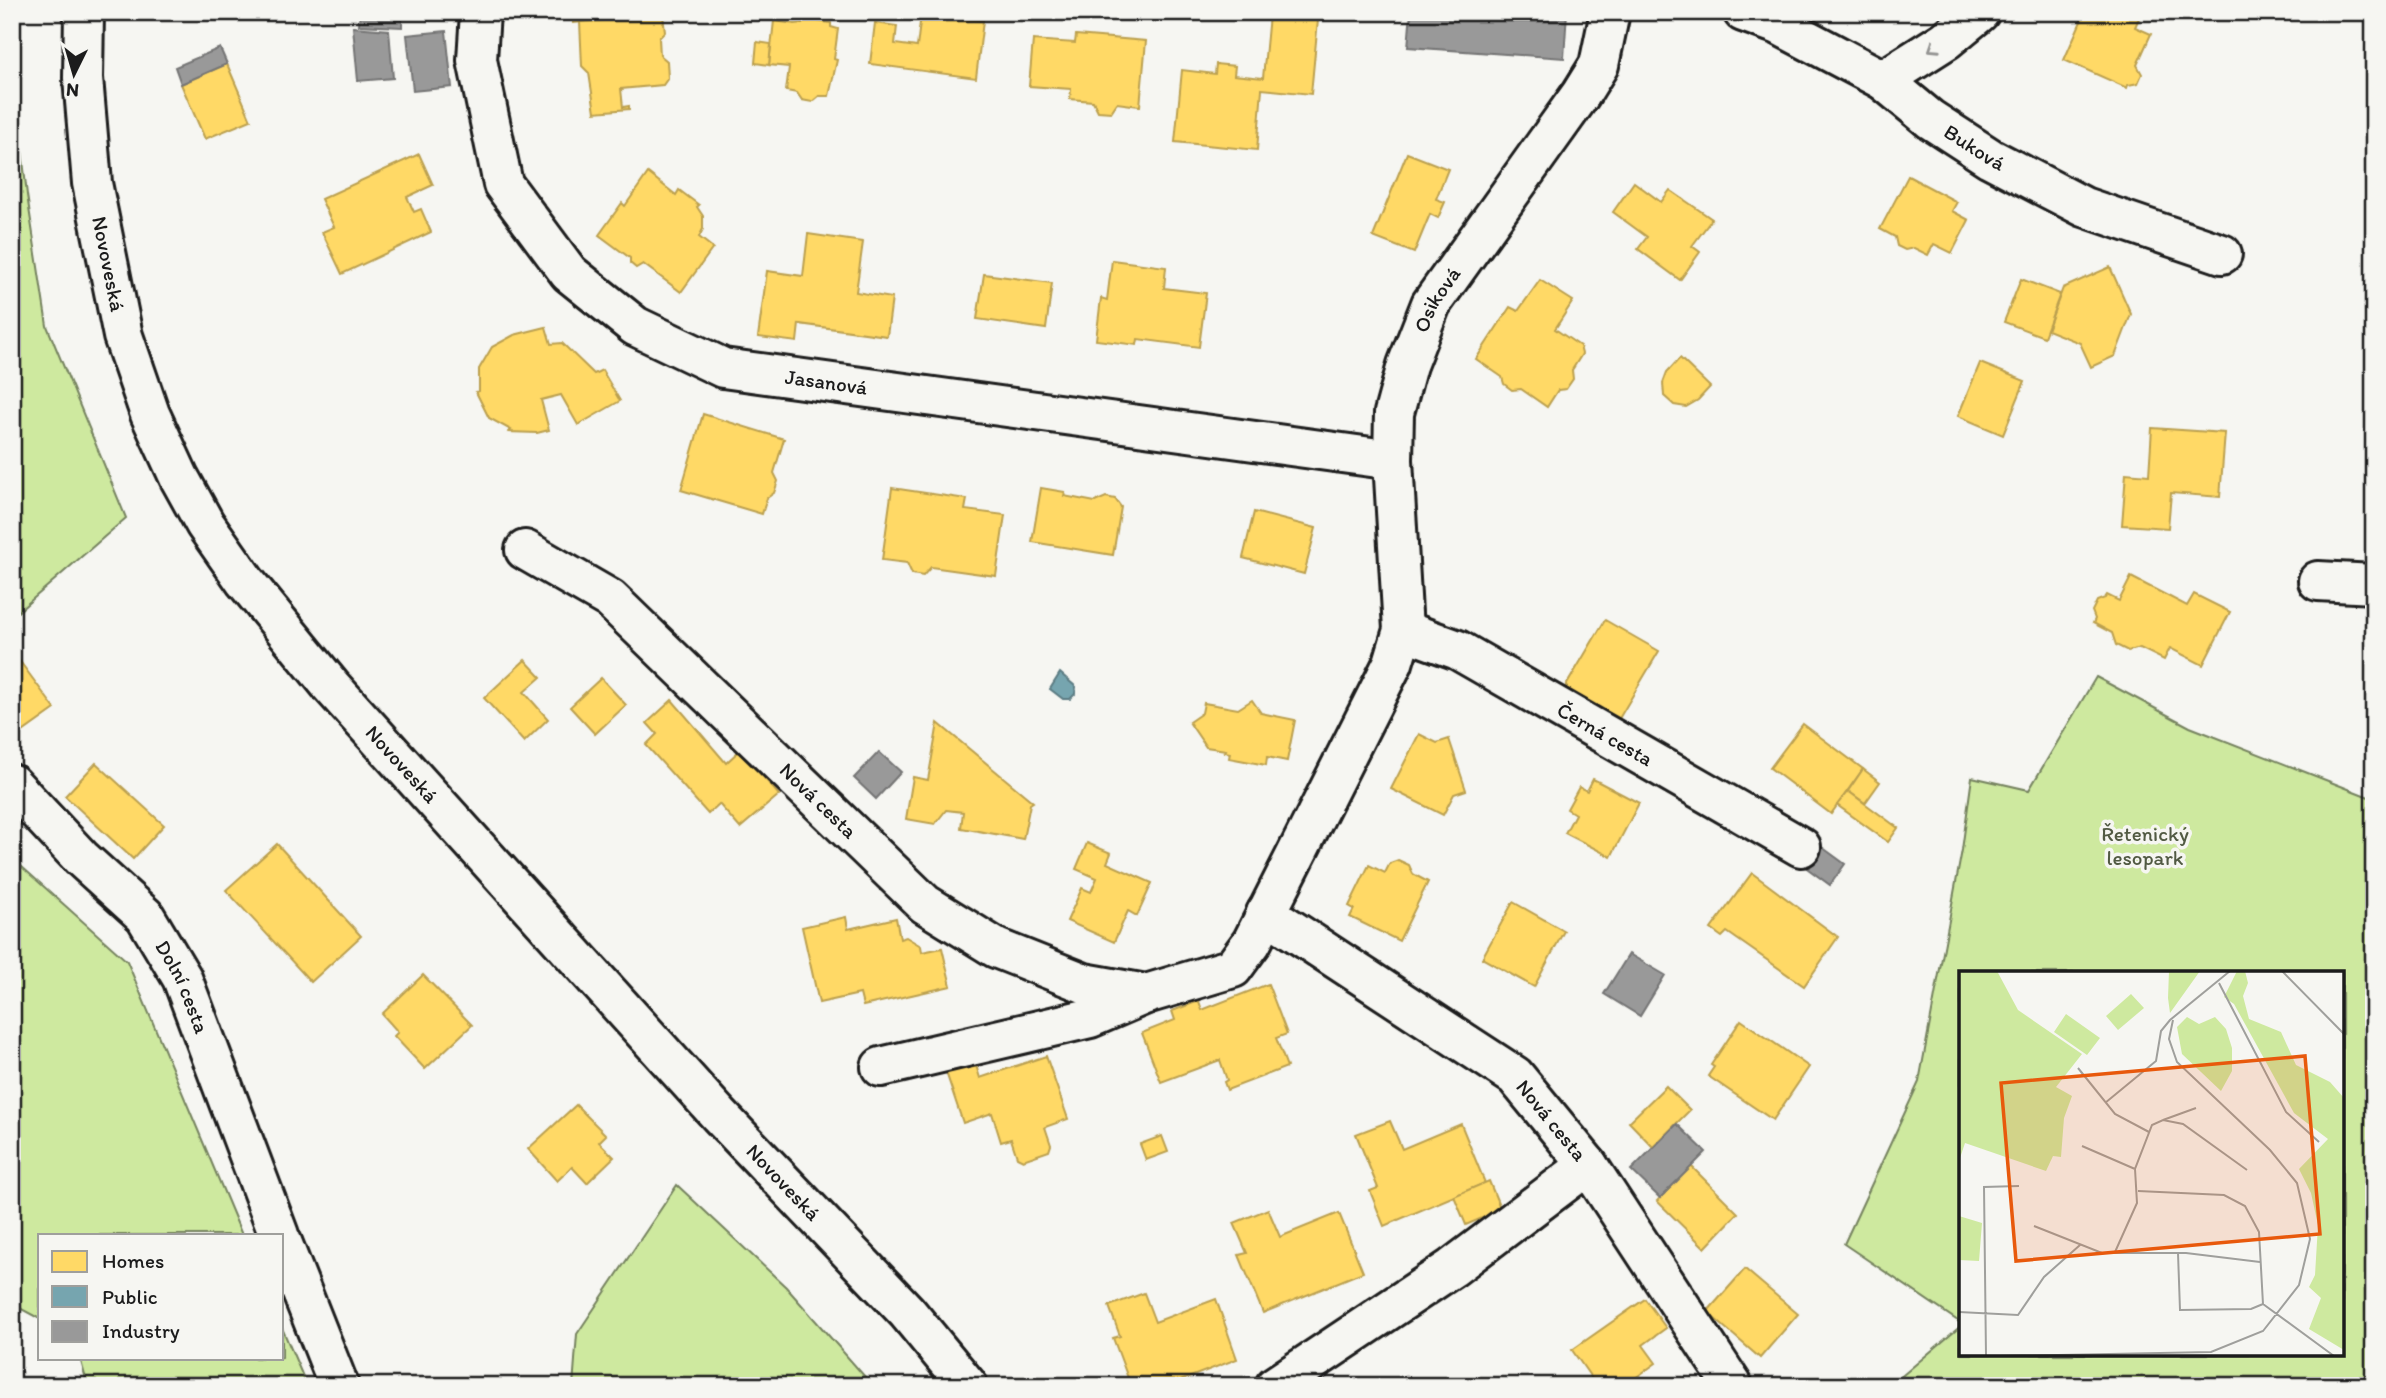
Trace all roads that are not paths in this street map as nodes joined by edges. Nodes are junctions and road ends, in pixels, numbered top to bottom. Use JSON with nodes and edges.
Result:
{"nodes":[{"id":1,"x":85,"y":12,"type":"edge"},
{"id":2,"x":480,"y":12,"type":"edge"},
{"id":3,"x":1610,"y":12,"type":"edge"},
{"id":4,"x":1743,"y":12,"type":"edge"},
{"id":5,"x":1980,"y":12,"type":"edge"},
{"id":6,"x":1883,"y":80,"type":"junction"},
{"id":7,"x":2222,"y":254,"type":"dead end"},
{"id":8,"x":1393,"y":460,"type":"junction"},
{"id":9,"x":525,"y":550,"type":"dead end"},
{"id":10,"x":2318,"y":581,"type":"dead end"},
{"id":11,"x":2374,"y":584,"type":"edge"},
{"id":12,"x":1403,"y":630,"type":"junction"},
{"id":13,"x":12,"y":784,"type":"edge"},
{"id":14,"x":1801,"y":847,"type":"dead end"},
{"id":15,"x":1265,"y":913,"type":"junction"},
{"id":16,"x":1146,"y":994,"type":"junction"},
{"id":17,"x":881,"y":1067,"type":"dead end"},
{"id":18,"x":1588,"y":1166,"type":"junction"},
{"id":19,"x":279,"y":1234,"type":"edge"},
{"id":20,"x":284,"y":1247,"type":"edge"},
{"id":21,"x":338,"y":1386,"type":"edge"},
{"id":22,"x":968,"y":1386,"type":"edge"},
{"id":23,"x":1275,"y":1386,"type":"edge"},
{"id":24,"x":1733,"y":1386,"type":"edge"}],
"edges":[{"from":1,"to":22,"type":"street","name":"Novoveská"},
{"from":2,"to":8,"type":"street","name":"Jasanová"},
{"from":3,"to":8,"type":"street","name":"Osiková"},
{"from":4,"to":6,"type":"street","name":"Buková"},
{"from":5,"to":6,"type":"street","one_way":true},
{"from":6,"to":7,"type":"street","name":"Buková"},
{"from":8,"to":12,"type":"street","name":"Osiková"},
{"from":9,"to":16,"type":"street","name":"Nová cesta"},
{"from":10,"to":11,"type":"street"},
{"from":12,"to":14,"type":"street","name":"Černá cesta"},
{"from":12,"to":15,"type":"street","name":"Nová cesta"},
{"from":13,"to":19,"type":"street","name":"Dolní cesta"},
{"from":15,"to":16,"type":"street","name":"Nová cesta"},
{"from":15,"to":18,"type":"street","name":"Nová cesta"},
{"from":16,"to":17,"type":"street","name":"Nová cesta"},
{"from":18,"to":23,"type":"street","name":"Nová cesta"},
{"from":18,"to":24,"type":"street"},
{"from":20,"to":21,"type":"street"}]}
